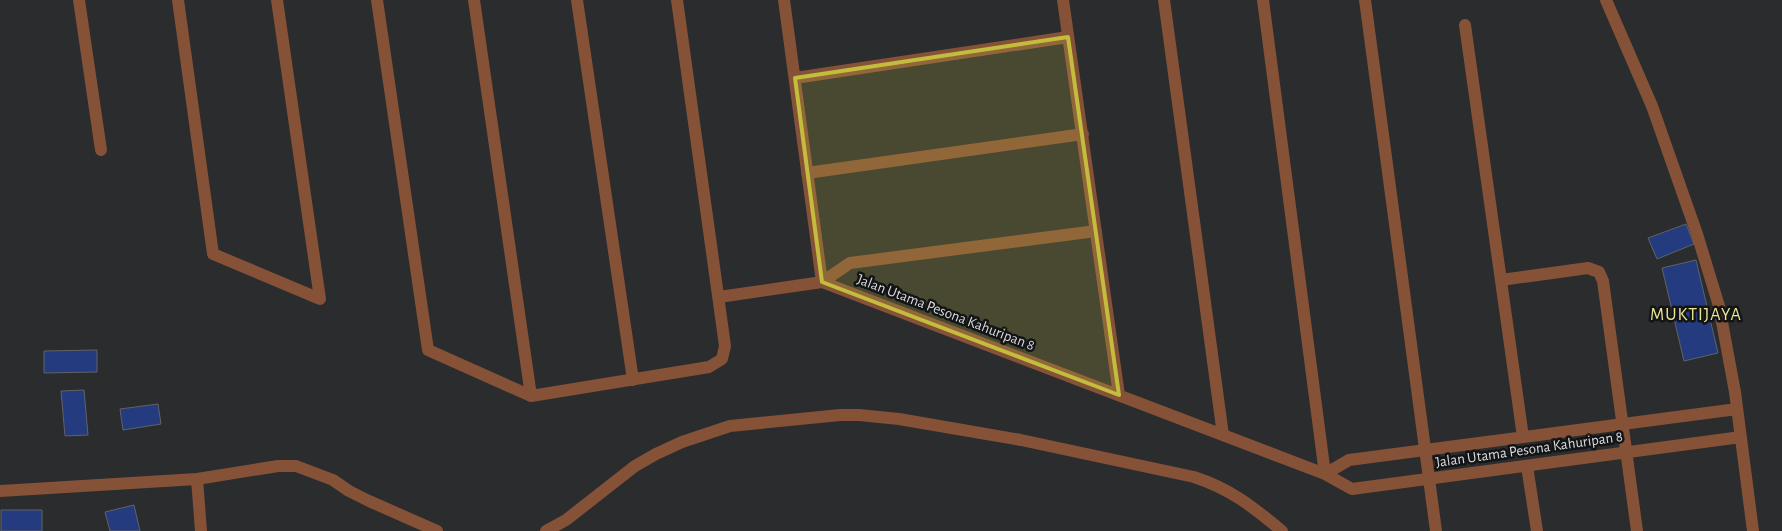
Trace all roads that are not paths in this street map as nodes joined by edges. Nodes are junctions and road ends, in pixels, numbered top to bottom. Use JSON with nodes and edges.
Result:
{"nodes":[{"id":1,"x":79,"y":0,"type":"edge"},
{"id":2,"x":178,"y":0,"type":"edge"},
{"id":3,"x":277,"y":0,"type":"edge"},
{"id":4,"x":377,"y":0,"type":"edge"},
{"id":5,"x":474,"y":0,"type":"edge"},
{"id":6,"x":577,"y":0,"type":"edge"},
{"id":7,"x":677,"y":0,"type":"edge"},
{"id":8,"x":784,"y":0,"type":"edge"},
{"id":9,"x":1063,"y":0,"type":"edge"},
{"id":10,"x":1164,"y":0,"type":"edge"},
{"id":11,"x":1263,"y":0,"type":"edge"},
{"id":12,"x":1365,"y":0,"type":"edge"},
{"id":13,"x":1606,"y":0,"type":"edge"},
{"id":14,"x":1465,"y":26,"type":"dead end"},
{"id":15,"x":1068,"y":37,"type":"junction"},
{"id":16,"x":794,"y":78,"type":"junction"},
{"id":17,"x":1082,"y":134,"type":"junction"},
{"id":18,"x":101,"y":150,"type":"dead end"},
{"id":19,"x":808,"y":173,"type":"junction"},
{"id":20,"x":1096,"y":231,"type":"junction"},
{"id":21,"x":1501,"y":280,"type":"junction"},
{"id":22,"x":822,"y":282,"type":"junction"},
{"id":23,"x":718,"y":297,"type":"junction"},
{"id":24,"x":633,"y":380,"type":"junction"},
{"id":25,"x":1119,"y":395,"type":"junction"},
{"id":26,"x":532,"y":396,"type":"junction"},
{"id":27,"x":1737,"y":410,"type":"junction"},
{"id":28,"x":1622,"y":424,"type":"junction"},
{"id":29,"x":1223,"y":435,"type":"junction"},
{"id":30,"x":1741,"y":436,"type":"junction"},
{"id":31,"x":1524,"y":437,"type":"junction"},
{"id":32,"x":1425,"y":450,"type":"junction"},
{"id":33,"x":1626,"y":452,"type":"junction"},
{"id":34,"x":1528,"y":466,"type":"junction"},
{"id":35,"x":1325,"y":474,"type":"junction"},
{"id":36,"x":197,"y":479,"type":"junction"},
{"id":37,"x":1429,"y":479,"type":"junction"},
{"id":38,"x":0,"y":492,"type":"edge"},
{"id":39,"x":201,"y":531,"type":"edge"},
{"id":40,"x":437,"y":531,"type":"edge"},
{"id":41,"x":546,"y":531,"type":"edge"},
{"id":42,"x":1282,"y":531,"type":"edge"},
{"id":43,"x":1436,"y":531,"type":"edge"},
{"id":44,"x":1537,"y":531,"type":"edge"},
{"id":45,"x":1637,"y":531,"type":"edge"},
{"id":46,"x":1753,"y":531,"type":"edge"}],
"edges":[{"from":1,"to":18,"type":"street"},
{"from":2,"to":3,"type":"street"},
{"from":4,"to":26,"type":"street"},
{"from":5,"to":26,"type":"street"},
{"from":6,"to":24,"type":"street"},
{"from":7,"to":23,"type":"street"},
{"from":8,"to":16,"type":"street"},
{"from":9,"to":15,"type":"street"},
{"from":10,"to":29,"type":"street"},
{"from":11,"to":35,"type":"street"},
{"from":12,"to":32,"type":"street"},
{"from":13,"to":27,"type":"street"},
{"from":14,"to":21,"type":"street"},
{"from":15,"to":16,"type":"street"},
{"from":15,"to":17,"type":"street"},
{"from":16,"to":19,"type":"street"},
{"from":17,"to":19,"type":"street"},
{"from":17,"to":20,"type":"street"},
{"from":19,"to":22,"type":"street"},
{"from":20,"to":22,"type":"street"},
{"from":20,"to":25,"type":"street"},
{"from":21,"to":28,"type":"street"},
{"from":21,"to":31,"type":"street"},
{"from":22,"to":23,"type":"street"},
{"from":22,"to":25,"type":"street","name":"Jalan Utama Pesona Kahuripan 8"},
{"from":23,"to":24,"type":"street"},
{"from":24,"to":26,"type":"street"},
{"from":25,"to":29,"type":"street","name":"Jalan Utama Pesona Kahuripan 8"},
{"from":27,"to":28,"type":"street","name":"Jalan Utama Pesona Kahuripan 8"},
{"from":27,"to":30,"type":"street"},
{"from":28,"to":31,"type":"street","name":"Jalan Utama Pesona Kahuripan 8"},
{"from":28,"to":33,"type":"street"},
{"from":29,"to":35,"type":"street","name":"Jalan Utama Pesona Kahuripan 8"},
{"from":30,"to":33,"type":"street","name":"Jalan Utama Pesona Kahuripan 8"},
{"from":30,"to":46,"type":"street"},
{"from":31,"to":32,"type":"street","name":"Jalan Utama Pesona Kahuripan 8"},
{"from":32,"to":35,"type":"street","name":"Jalan Utama Pesona Kahuripan 8"},
{"from":32,"to":37,"type":"street"},
{"from":33,"to":34,"type":"street","name":"Jalan Utama Pesona Kahuripan 8"},
{"from":33,"to":45,"type":"street"},
{"from":34,"to":37,"type":"street","name":"Jalan Utama Pesona Kahuripan 8"},
{"from":34,"to":44,"type":"street"},
{"from":35,"to":37,"type":"street","name":"Jalan Utama Pesona Kahuripan 8"},
{"from":36,"to":38,"type":"street"},
{"from":36,"to":39,"type":"street"},
{"from":36,"to":40,"type":"street"},
{"from":37,"to":43,"type":"street"},
{"from":41,"to":42,"type":"street"}]}
